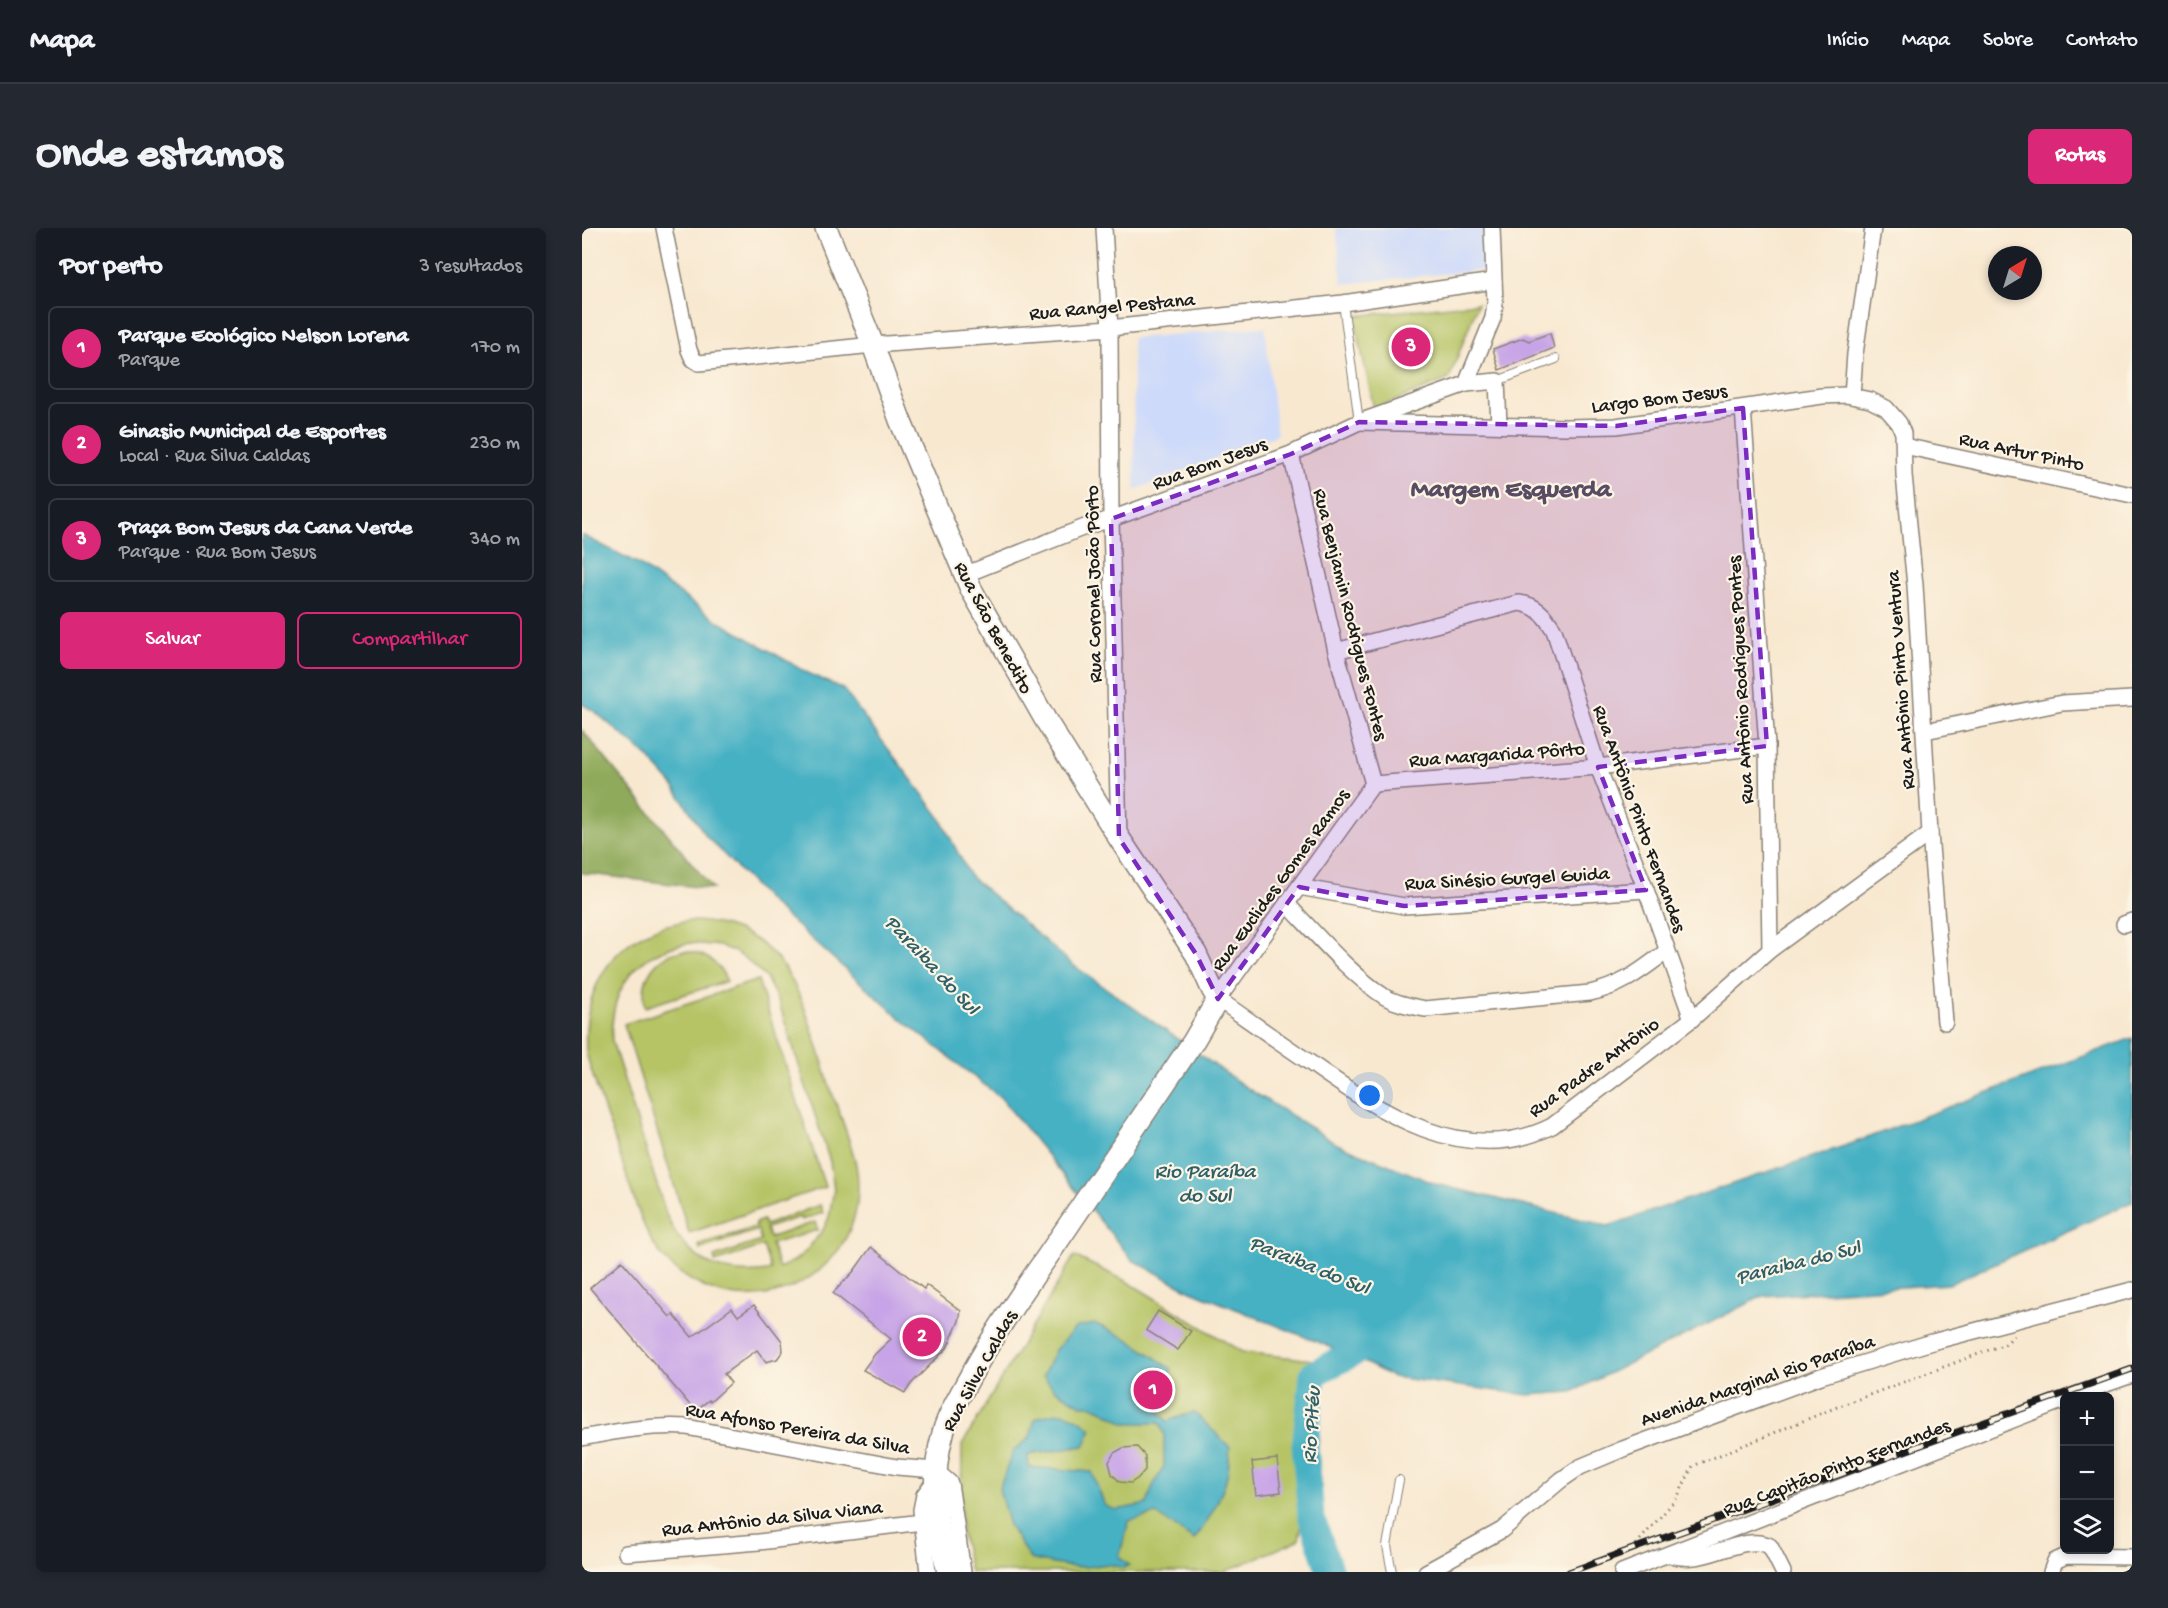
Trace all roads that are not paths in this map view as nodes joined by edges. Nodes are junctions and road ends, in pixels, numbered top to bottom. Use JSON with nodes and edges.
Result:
{"nodes":[{"id":1,"x":664,"y":228,"type":"edge"},
{"id":2,"x":826,"y":228,"type":"edge"},
{"id":3,"x":1104,"y":228,"type":"edge"},
{"id":4,"x":1492,"y":228,"type":"edge"},
{"id":5,"x":1873,"y":228,"type":"edge"},
{"id":6,"x":1494,"y":280,"type":"junction"},
{"id":7,"x":1343,"y":303,"type":"junction"},
{"id":8,"x":1110,"y":328,"type":"junction"},
{"id":9,"x":873,"y":345,"type":"junction"},
{"id":10,"x":1556,"y":359,"type":"dead end"},
{"id":11,"x":1497,"y":381,"type":"junction"},
{"id":12,"x":1466,"y":384,"type":"junction"},
{"id":13,"x":1822,"y":396,"type":"joint"},
{"id":14,"x":1852,"y":396,"type":"junction"},
{"id":15,"x":1743,"y":408,"type":"junction"},
{"id":16,"x":1359,"y":422,"type":"junction"},
{"id":17,"x":1499,"y":425,"type":"junction"},
{"id":18,"x":1904,"y":446,"type":"junction"},
{"id":19,"x":1291,"y":454,"type":"junction"},
{"id":20,"x":2132,"y":495,"type":"edge"},
{"id":21,"x":1111,"y":519,"type":"junction"},
{"id":22,"x":964,"y":575,"type":"junction"},
{"id":23,"x":1336,"y":651,"type":"junction"},
{"id":24,"x":2132,"y":699,"type":"edge"},
{"id":25,"x":1924,"y":731,"type":"junction"},
{"id":26,"x":1767,"y":746,"type":"junction"},
{"id":27,"x":1598,"y":766,"type":"junction"},
{"id":28,"x":1373,"y":784,"type":"junction"},
{"id":29,"x":1930,"y":833,"type":"junction"},
{"id":30,"x":1119,"y":838,"type":"junction"},
{"id":31,"x":1299,"y":887,"type":"junction"},
{"id":32,"x":1646,"y":890,"type":"junction"},
{"id":33,"x":1287,"y":904,"type":"junction"},
{"id":34,"x":1770,"y":950,"type":"junction"},
{"id":35,"x":1667,"y":951,"type":"junction"},
{"id":36,"x":1218,"y":999,"type":"junction"},
{"id":37,"x":1692,"y":1019,"type":"junction"},
{"id":38,"x":1945,"y":1022,"type":"dead end"},
{"id":39,"x":2132,"y":1290,"type":"edge"},
{"id":40,"x":2132,"y":1375,"type":"edge"},
{"id":41,"x":2083,"y":1392,"type":"edge"},
{"id":42,"x":2060,"y":1402,"type":"edge"},
{"id":43,"x":582,"y":1438,"type":"edge"},
{"id":44,"x":935,"y":1476,"type":"junction"},
{"id":45,"x":1399,"y":1480,"type":"dead end"},
{"id":46,"x":931,"y":1528,"type":"junction"},
{"id":47,"x":626,"y":1553,"type":"dead end"},
{"id":48,"x":1667,"y":1554,"type":"junction"},
{"id":49,"x":2132,"y":1557,"type":"edge"},
{"id":50,"x":928,"y":1572,"type":"edge"},
{"id":51,"x":948,"y":1572,"type":"edge"},
{"id":52,"x":963,"y":1572,"type":"edge"},
{"id":53,"x":1392,"y":1572,"type":"edge"},
{"id":54,"x":1426,"y":1572,"type":"edge"},
{"id":55,"x":1624,"y":1572,"type":"edge"},
{"id":56,"x":1783,"y":1572,"type":"edge"},
{"id":57,"x":2051,"y":1572,"type":"edge"}],
"edges":[{"from":1,"to":9,"type":"street","name":"Rua Rangel Pestana"},
{"from":2,"to":9,"type":"main road","name":"Rua São Benedito"},
{"from":3,"to":8,"type":"street","name":"Rua Coronel João Pôrto"},
{"from":4,"to":6,"type":"street"},
{"from":5,"to":14,"type":"street"},
{"from":6,"to":7,"type":"street","name":"Rua Rangel Pestana"},
{"from":6,"to":12,"type":"street"},
{"from":7,"to":8,"type":"street","name":"Rua Rangel Pestana"},
{"from":7,"to":16,"type":"lane"},
{"from":8,"to":9,"type":"street","name":"Rua Rangel Pestana"},
{"from":8,"to":21,"type":"street","name":"Rua Coronel João Pôrto"},
{"from":9,"to":22,"type":"main road","name":"Rua São Benedito"},
{"from":10,"to":11,"type":"lane"},
{"from":11,"to":12,"type":"street"},
{"from":11,"to":17,"type":"street"},
{"from":12,"to":16,"type":"street","name":"Rua Bom Jesus"},
{"from":13,"to":14,"type":"street","name":"Rua Antônio Pinto Ventura"},
{"from":13,"to":15,"type":"street","name":"Largo Bom Jesus"},
{"from":14,"to":18,"type":"street","name":"Rua Antônio Pinto Ventura"},
{"from":15,"to":17,"type":"street","name":"Largo Bom Jesus"},
{"from":15,"to":26,"type":"street","name":"Rua Antônio Rodrigues Pontes"},
{"from":16,"to":17,"type":"street","name":"Largo Bom Jesus"},
{"from":16,"to":19,"type":"street","name":"Rua Bom Jesus"},
{"from":18,"to":20,"type":"street","name":"Rua Artur Pinto"},
{"from":18,"to":25,"type":"street","name":"Rua Antônio Pinto Ventura"},
{"from":19,"to":21,"type":"street","name":"Rua Bom Jesus"},
{"from":19,"to":23,"type":"street","name":"Rua Benjamin Rodrigues Fontes"},
{"from":21,"to":22,"type":"street","name":"Rua Bom Jesus"},
{"from":21,"to":30,"type":"street","name":"Rua Coronel João Pôrto"},
{"from":22,"to":30,"type":"main road","name":"Rua São Benedito"},
{"from":23,"to":27,"type":"street","name":"Rua Antônio Pinto Fernandes"},
{"from":23,"to":28,"type":"street","name":"Rua Benjamin Rodrigues Fontes"},
{"from":24,"to":25,"type":"street"},
{"from":25,"to":29,"type":"street","name":"Rua Antônio Pinto Ventura"},
{"from":26,"to":27,"type":"street","name":"Rua Margarida Pôrto"},
{"from":26,"to":34,"type":"street","name":"Rua Antônio Rodrigues Pontes"},
{"from":27,"to":28,"type":"street","name":"Rua Margarida Pôrto"},
{"from":27,"to":32,"type":"street","name":"Rua Antônio Pinto Fernandes"},
{"from":28,"to":31,"type":"street","name":"Rua Euclides Gomes Ramos"},
{"from":29,"to":34,"type":"street","name":"Rua Padre Antônio"},
{"from":29,"to":38,"type":"street","name":"Rua Antônio Pinto Ventura"},
{"from":30,"to":36,"type":"main road","name":"Rua São Benedito"},
{"from":31,"to":32,"type":"street","name":"Rua Sinésio Gurgel Guida"},
{"from":31,"to":33,"type":"street","name":"Rua Euclides Gomes Ramos"},
{"from":32,"to":35,"type":"street","name":"Rua Antônio Pinto Fernandes"},
{"from":33,"to":35,"type":"street"},
{"from":33,"to":36,"type":"street","name":"Rua Euclides Gomes Ramos"},
{"from":34,"to":37,"type":"street","name":"Rua Padre Antônio"},
{"from":35,"to":37,"type":"street","name":"Rua Antônio Pinto Fernandes"},
{"from":36,"to":37,"type":"street","name":"Rua Padre Antônio"},
{"from":36,"to":44,"type":"main road","name":"Rua Silva Caldas"},
{"from":39,"to":54,"type":"street","name":"Avenida Marginal Rio Paraíba"},
{"from":40,"to":41,"type":"street"},
{"from":42,"to":48,"type":"street","name":"Rua Capitão Pinto Fernandes"},
{"from":43,"to":44,"type":"street","name":"Rua Afonso Pereira da Silva"},
{"from":44,"to":46,"type":"main road","name":"Rua Silva Caldas"},
{"from":44,"to":52,"type":"street"},
{"from":45,"to":53,"type":"lane"},
{"from":46,"to":47,"type":"street","name":"Rua Antônio da Silva Viana"},
{"from":46,"to":50,"type":"street"},
{"from":46,"to":51,"type":"main road","name":"Rua Silva Caldas"},
{"from":48,"to":55,"type":"street","name":"Rua Capitão Pinto Fernandes"},
{"from":48,"to":56,"type":"street"},
{"from":49,"to":57,"type":"street"}]}
